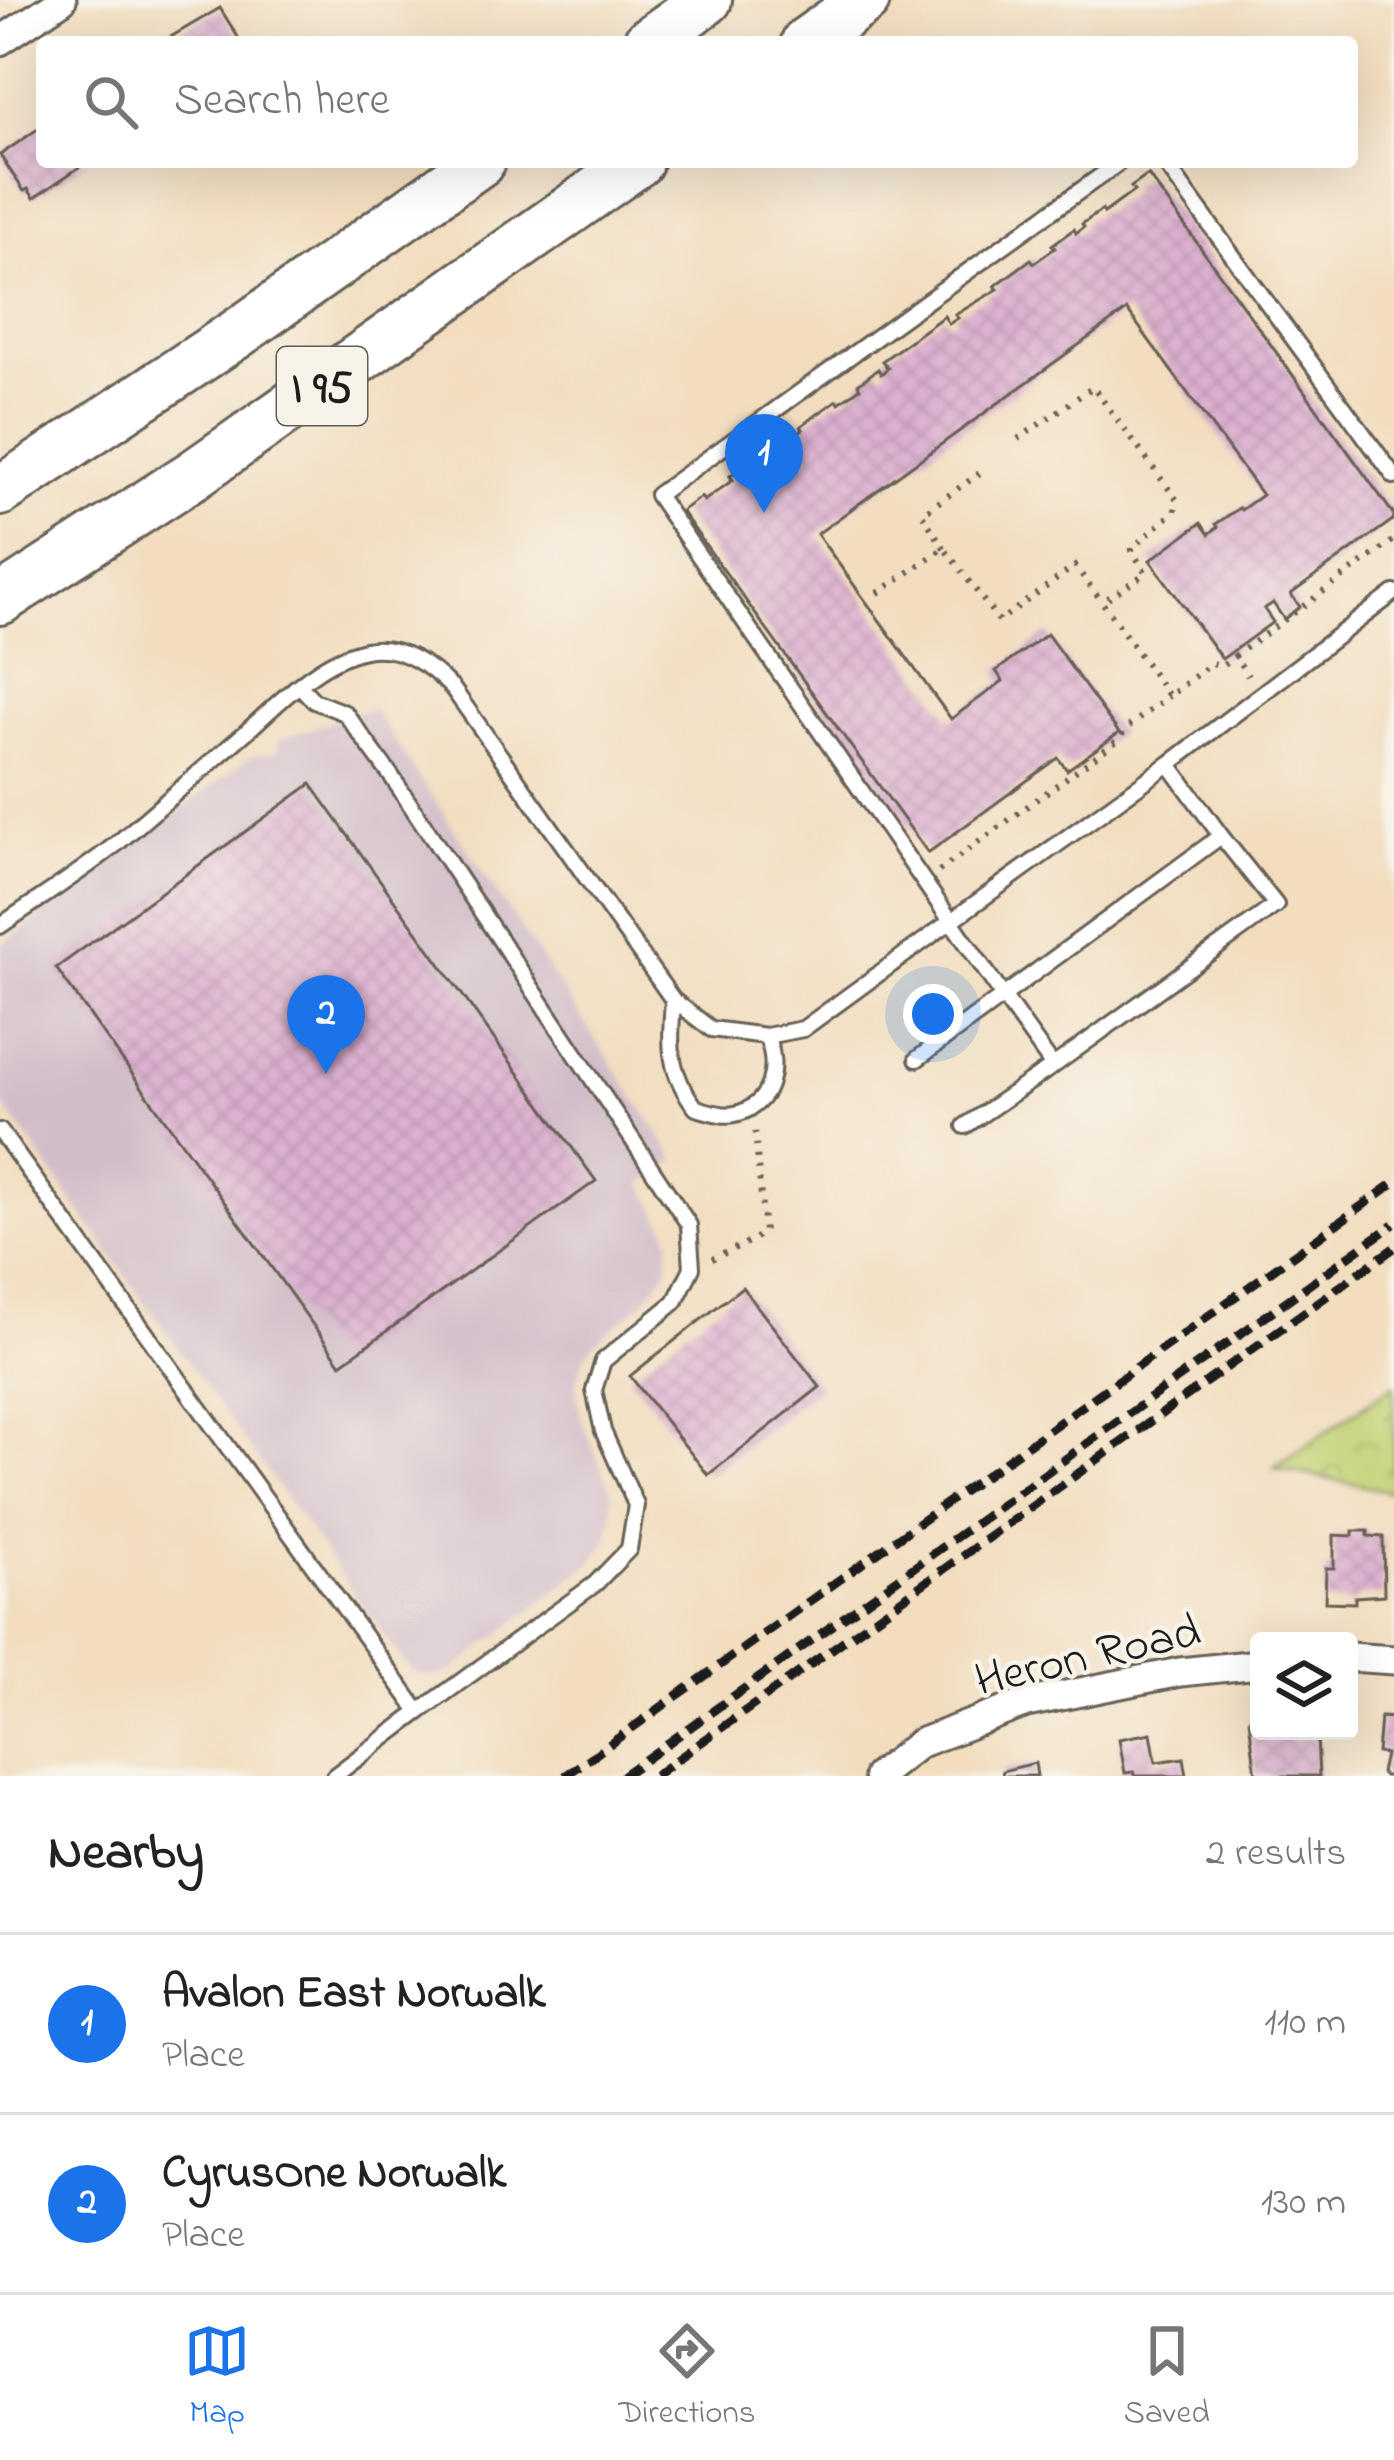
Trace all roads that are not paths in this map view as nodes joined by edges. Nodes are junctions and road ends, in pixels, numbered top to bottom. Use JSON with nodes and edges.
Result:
{"nodes":[{"id":1,"x":62,"y":0,"type":"edge"},
{"id":2,"x":707,"y":0,"type":"edge"},
{"id":3,"x":865,"y":0,"type":"edge"},
{"id":4,"x":656,"y":36,"type":"edge"},
{"id":5,"x":814,"y":36,"type":"edge"},
{"id":6,"x":0,"y":41,"type":"edge"},
{"id":7,"x":472,"y":168,"type":"edge"},
{"id":8,"x":629,"y":168,"type":"edge"},
{"id":9,"x":1112,"y":168,"type":"edge"},
{"id":10,"x":1168,"y":168,"type":"edge"},
{"id":11,"x":1394,"y":476,"type":"edge"},
{"id":12,"x":0,"y":491,"type":"edge"},
{"id":13,"x":1394,"y":592,"type":"edge"},
{"id":14,"x":0,"y":600,"type":"edge"},
{"id":15,"x":299,"y":685,"type":"junction"},
{"id":16,"x":1169,"y":764,"type":"junction"},
{"id":17,"x":1222,"y":836,"type":"junction"},
{"id":18,"x":951,"y":921,"type":"junction"},
{"id":19,"x":0,"y":926,"type":"edge"},
{"id":20,"x":1003,"y":996,"type":"junction"},
{"id":21,"x":673,"y":1000,"type":"junction"},
{"id":22,"x":766,"y":1036,"type":"junction"},
{"id":23,"x":916,"y":1059,"type":"dead end"},
{"id":24,"x":1053,"y":1066,"type":"junction"},
{"id":25,"x":965,"y":1126,"type":"dead end"},
{"id":26,"x":0,"y":1131,"type":"edge"},
{"id":27,"x":1358,"y":1658,"type":"edge"},
{"id":28,"x":1394,"y":1660,"type":"edge"},
{"id":29,"x":1250,"y":1665,"type":"edge"},
{"id":30,"x":419,"y":1712,"type":"junction"},
{"id":31,"x":334,"y":1776,"type":"edge"},
{"id":32,"x":878,"y":1776,"type":"edge"}],
"edges":[{"from":1,"to":6,"type":"street"},
{"from":2,"to":4,"type":"highway"},
{"from":3,"to":5,"type":"highway"},
{"from":7,"to":12,"type":"highway","number":"I 95"},
{"from":8,"to":14,"type":"highway","number":"I 95"},
{"from":9,"to":18,"type":"lane"},
{"from":10,"to":11,"type":"lane"},
{"from":13,"to":16,"type":"lane"},
{"from":15,"to":19,"type":"lane"},
{"from":15,"to":21,"type":"lane"},
{"from":15,"to":30,"type":"lane"},
{"from":16,"to":17,"type":"lane"},
{"from":16,"to":18,"type":"lane"},
{"from":17,"to":20,"type":"lane"},
{"from":17,"to":24,"type":"lane"},
{"from":18,"to":20,"type":"lane"},
{"from":18,"to":22,"type":"lane"},
{"from":20,"to":23,"type":"lane"},
{"from":20,"to":24,"type":"lane"},
{"from":21,"to":22,"type":"lane"},
{"from":21,"to":22,"type":"lane"},
{"from":24,"to":25,"type":"lane"},
{"from":26,"to":30,"type":"lane"},
{"from":27,"to":28,"type":"street"},
{"from":29,"to":32,"type":"street","name":"Heron Road"},
{"from":30,"to":31,"type":"lane"}]}
